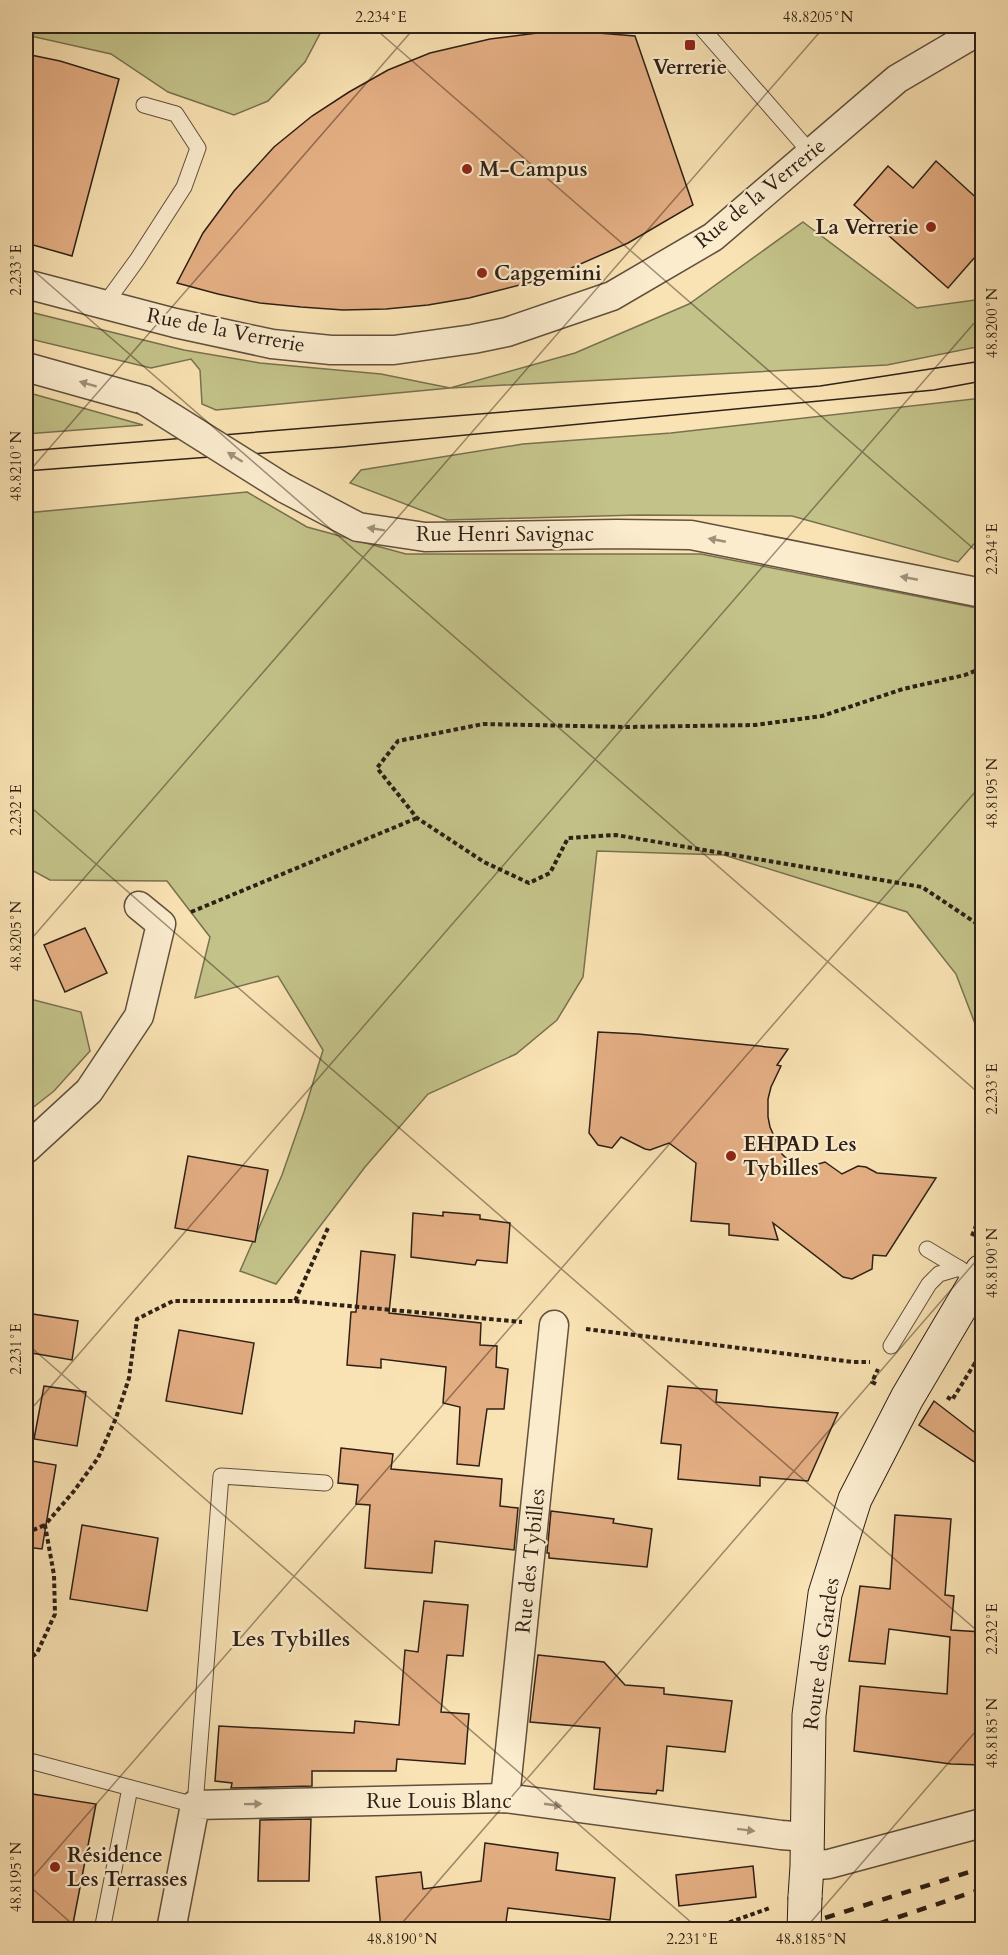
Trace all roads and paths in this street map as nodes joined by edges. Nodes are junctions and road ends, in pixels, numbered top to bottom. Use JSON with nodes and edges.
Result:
{"nodes":[{"id":1,"x":700,"y":26,"type":"edge"},
{"id":2,"x":982,"y":29,"type":"edge"},
{"id":3,"x":144,"y":105,"type":"dead end"},
{"id":4,"x":810,"y":152,"type":"junction"},
{"id":5,"x":26,"y":284,"type":"edge"},
{"id":6,"x":105,"y":304,"type":"junction"},
{"id":7,"x":26,"y":367,"type":"edge"},
{"id":8,"x":974,"y":591,"type":"edge"},
{"id":9,"x":982,"y":668,"type":"edge"},
{"id":10,"x":417,"y":818,"type":"junction"},
{"id":11,"x":139,"y":906,"type":"dead end"},
{"id":12,"x":161,"y":924,"type":"junction"},
{"id":13,"x":982,"y":927,"type":"edge"},
{"id":14,"x":26,"y":1149,"type":"edge"},
{"id":15,"x":328,"y":1228,"type":"dead end"},
{"id":16,"x":927,"y":1249,"type":"dead end"},
{"id":17,"x":973,"y":1272,"type":"edge"},
{"id":18,"x":554,"y":1324,"type":"dead end"},
{"id":19,"x":891,"y":1346,"type":"dead end"},
{"id":20,"x":982,"y":1364,"type":"edge"},
{"id":21,"x":952,"y":1400,"type":"dead end"},
{"id":22,"x":326,"y":1483,"type":"dead end"},
{"id":23,"x":45,"y":1525,"type":"junction"},
{"id":24,"x":26,"y":1533,"type":"edge"},
{"id":25,"x":26,"y":1661,"type":"edge"},
{"id":26,"x":26,"y":1760,"type":"edge"},
{"id":27,"x":130,"y":1788,"type":"junction"},
{"id":28,"x":505,"y":1798,"type":"junction"},
{"id":29,"x":195,"y":1805,"type":"junction"},
{"id":30,"x":982,"y":1823,"type":"edge"},
{"id":31,"x":807,"y":1867,"type":"junction"},
{"id":32,"x":102,"y":1929,"type":"edge"},
{"id":33,"x":171,"y":1929,"type":"edge"},
{"id":34,"x":708,"y":1929,"type":"edge"},
{"id":35,"x":804,"y":1929,"type":"edge"}],
"edges":[{"from":1,"to":4,"type":"lane"},
{"from":2,"to":4,"type":"street","name":"Rue de la Verrerie"},
{"from":3,"to":6,"type":"lane"},
{"from":4,"to":6,"type":"street","name":"Rue de la Verrerie"},
{"from":5,"to":6,"type":"street","name":"Rue de la Verrerie"},
{"from":8,"to":7,"type":"street","name":"Rue Henri Savignac","one_way":true,"bridge":true},
{"from":9,"to":10,"type":"path"},
{"from":10,"to":12,"type":"path"},
{"from":10,"to":13,"type":"path"},
{"from":11,"to":12,"type":"street"},
{"from":12,"to":14,"type":"street"},
{"from":15,"to":23,"type":"path"},
{"from":16,"to":17,"type":"lane"},
{"from":17,"to":19,"type":"lane"},
{"from":17,"to":31,"type":"main road","name":"Route des Gardes"},
{"from":18,"to":28,"type":"street","name":"Rue des Tybilles"},
{"from":20,"to":21,"type":"path"},
{"from":22,"to":29,"type":"lane"},
{"from":23,"to":24,"type":"path"},
{"from":23,"to":25,"type":"path"},
{"from":26,"to":27,"type":"lane"},
{"from":27,"to":29,"type":"lane"},
{"from":27,"to":32,"type":"lane"},
{"from":29,"to":28,"type":"street","name":"Rue Louis Blanc","one_way":true},
{"from":28,"to":31,"type":"street","name":"Rue Louis Blanc","one_way":true},
{"from":29,"to":33,"type":"street"},
{"from":30,"to":31,"type":"street","name":"Rue Louis Blanc"},
{"from":31,"to":34,"type":"path"},
{"from":31,"to":35,"type":"main road","name":"Route des Gardes","bridge":true}]}
